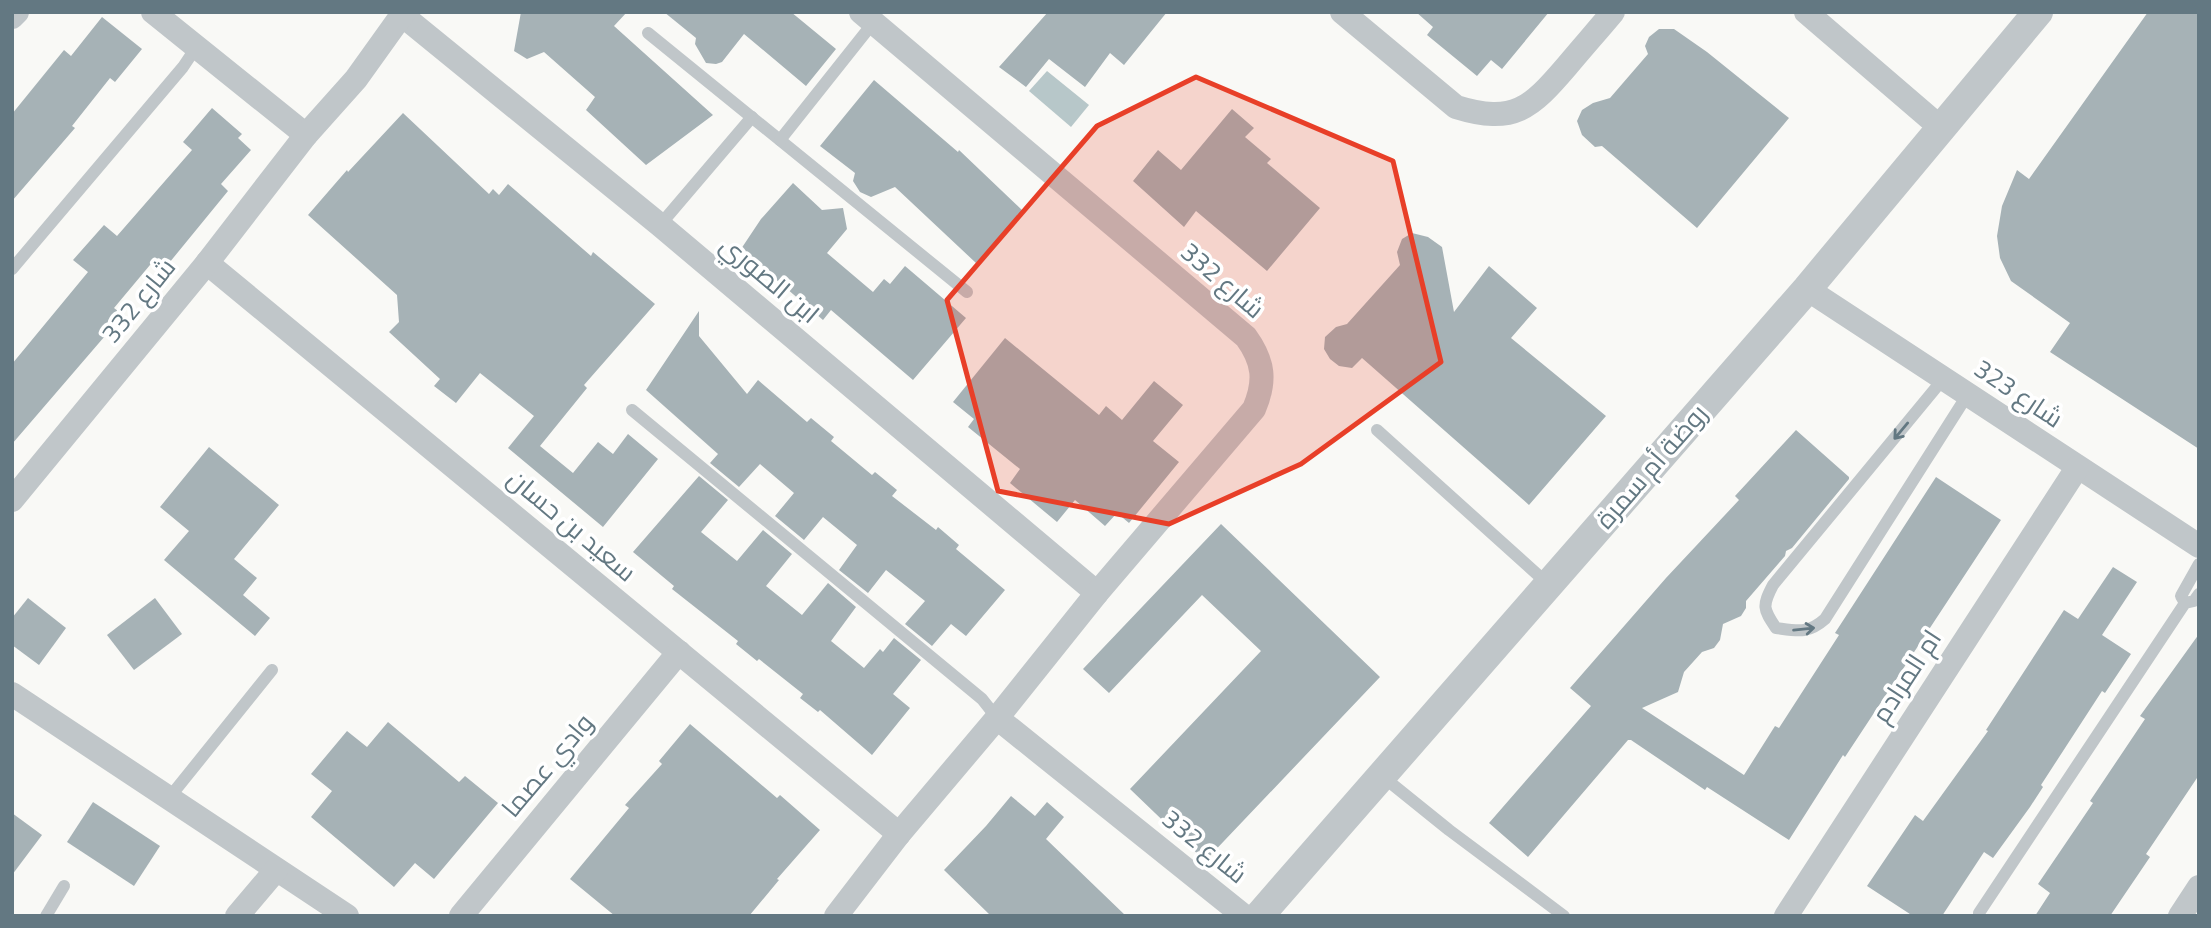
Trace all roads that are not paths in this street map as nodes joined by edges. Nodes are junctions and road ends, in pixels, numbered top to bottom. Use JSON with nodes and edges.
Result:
{"nodes":[{"id":1,"x":16,"y":12,"type":"edge"},
{"id":2,"x":153,"y":12,"type":"edge"},
{"id":3,"x":1342,"y":12,"type":"edge"},
{"id":4,"x":1613,"y":12,"type":"edge"},
{"id":5,"x":2038,"y":12,"type":"edge"},
{"id":6,"x":403,"y":13,"type":"edge"},
{"id":7,"x":1810,"y":13,"type":"edge"},
{"id":8,"x":12,"y":17,"type":"edge"},
{"id":9,"x":867,"y":18,"type":"edge"},
{"id":10,"x":648,"y":33,"type":"dead end"},
{"id":11,"x":197,"y":46,"type":"junction"},
{"id":12,"x":752,"y":117,"type":"junction"},
{"id":13,"x":1941,"y":128,"type":"junction"},
{"id":14,"x":306,"y":135,"type":"junction"},
{"id":15,"x":780,"y":140,"type":"junction"},
{"id":16,"x":660,"y":225,"type":"junction"},
{"id":17,"x":207,"y":262,"type":"junction"},
{"id":18,"x":12,"y":269,"type":"edge"},
{"id":19,"x":1807,"y":289,"type":"junction"},
{"id":20,"x":967,"y":292,"type":"dead end"},
{"id":21,"x":1944,"y":379,"type":"junction"},
{"id":22,"x":1968,"y":394,"type":"junction"},
{"id":23,"x":632,"y":410,"type":"dead end"},
{"id":24,"x":1377,"y":430,"type":"dead end"},
{"id":25,"x":2077,"y":468,"type":"junction"},
{"id":26,"x":12,"y":499,"type":"edge"},
{"id":27,"x":2199,"y":546,"type":"edge"},
{"id":28,"x":2199,"y":564,"type":"edge"},
{"id":29,"x":1549,"y":584,"type":"junction"},
{"id":30,"x":1097,"y":593,"type":"junction"},
{"id":31,"x":2199,"y":594,"type":"edge"},
{"id":32,"x":2185,"y":603,"type":"junction"},
{"id":33,"x":679,"y":652,"type":"junction"},
{"id":34,"x":272,"y":670,"type":"dead end"},
{"id":35,"x":12,"y":694,"type":"edge"},
{"id":36,"x":997,"y":718,"type":"junction"},
{"id":37,"x":1381,"y":776,"type":"junction"},
{"id":38,"x":169,"y":798,"type":"junction"},
{"id":39,"x":899,"y":834,"type":"junction"},
{"id":40,"x":276,"y":870,"type":"junction"},
{"id":41,"x":64,"y":886,"type":"dead end"},
{"id":42,"x":2199,"y":887,"type":"edge"},
{"id":43,"x":1979,"y":913,"type":"dead end"},
{"id":44,"x":46,"y":916,"type":"edge"},
{"id":45,"x":237,"y":916,"type":"edge"},
{"id":46,"x":346,"y":916,"type":"edge"},
{"id":47,"x":461,"y":916,"type":"edge"},
{"id":48,"x":836,"y":916,"type":"edge"},
{"id":49,"x":1244,"y":916,"type":"edge"},
{"id":50,"x":1259,"y":916,"type":"edge"},
{"id":51,"x":1564,"y":916,"type":"edge"},
{"id":52,"x":1786,"y":916,"type":"edge"},
{"id":53,"x":2180,"y":916,"type":"edge"}],
"edges":[{"from":1,"to":8,"type":"street"},
{"from":2,"to":11,"type":"street"},
{"from":3,"to":4,"type":"street"},
{"from":5,"to":13,"type":"street","name":"روضة أم سمرة"},
{"from":6,"to":14,"type":"street","name":"شارع 332"},
{"from":6,"to":16,"type":"street","name":"ابن الصوري"},
{"from":7,"to":13,"type":"street"},
{"from":9,"to":15,"type":"lane"},
{"from":9,"to":30,"type":"street","name":"شارع 332"},
{"from":10,"to":12,"type":"lane"},
{"from":11,"to":14,"type":"street"},
{"from":11,"to":18,"type":"lane"},
{"from":12,"to":15,"type":"lane"},
{"from":12,"to":16,"type":"lane"},
{"from":13,"to":19,"type":"street","name":"روضة أم سمرة"},
{"from":14,"to":17,"type":"street","name":"شارع 332"},
{"from":15,"to":20,"type":"lane"},
{"from":16,"to":30,"type":"street","name":"ابن الصوري"},
{"from":17,"to":26,"type":"street","name":"شارع 332"},
{"from":17,"to":33,"type":"street","name":"سعيد بن حسان"},
{"from":19,"to":21,"type":"street","name":"شارع 323"},
{"from":19,"to":29,"type":"street","name":"روضة أم سمرة"},
{"from":21,"to":22,"type":"street","name":"شارع 323"},
{"from":21,"to":22,"type":"lane","one_way":true},
{"from":22,"to":25,"type":"street","name":"شارع 323"},
{"from":23,"to":36,"type":"lane"},
{"from":24,"to":29,"type":"lane"},
{"from":25,"to":27,"type":"street","name":"شارع 323"},
{"from":25,"to":52,"type":"street","name":"ام المرادم"},
{"from":28,"to":32,"type":"lane"},
{"from":29,"to":37,"type":"street","name":"روضة أم سمرة"},
{"from":30,"to":36,"type":"street","name":"شارع 332"},
{"from":31,"to":32,"type":"lane"},
{"from":32,"to":43,"type":"lane"},
{"from":33,"to":39,"type":"street","name":"سعيد بن حسان"},
{"from":33,"to":47,"type":"street","name":"وادي عصما"},
{"from":34,"to":38,"type":"lane"},
{"from":35,"to":38,"type":"street"},
{"from":36,"to":39,"type":"street","name":"شارع 332"},
{"from":36,"to":49,"type":"street","name":"شارع 332"},
{"from":37,"to":50,"type":"street","name":"روضة أم سمرة"},
{"from":37,"to":51,"type":"lane"},
{"from":38,"to":40,"type":"street"},
{"from":39,"to":48,"type":"street","name":"شارع 332"},
{"from":40,"to":45,"type":"street"},
{"from":40,"to":46,"type":"street"},
{"from":41,"to":44,"type":"lane"},
{"from":42,"to":53,"type":"street"}]}
